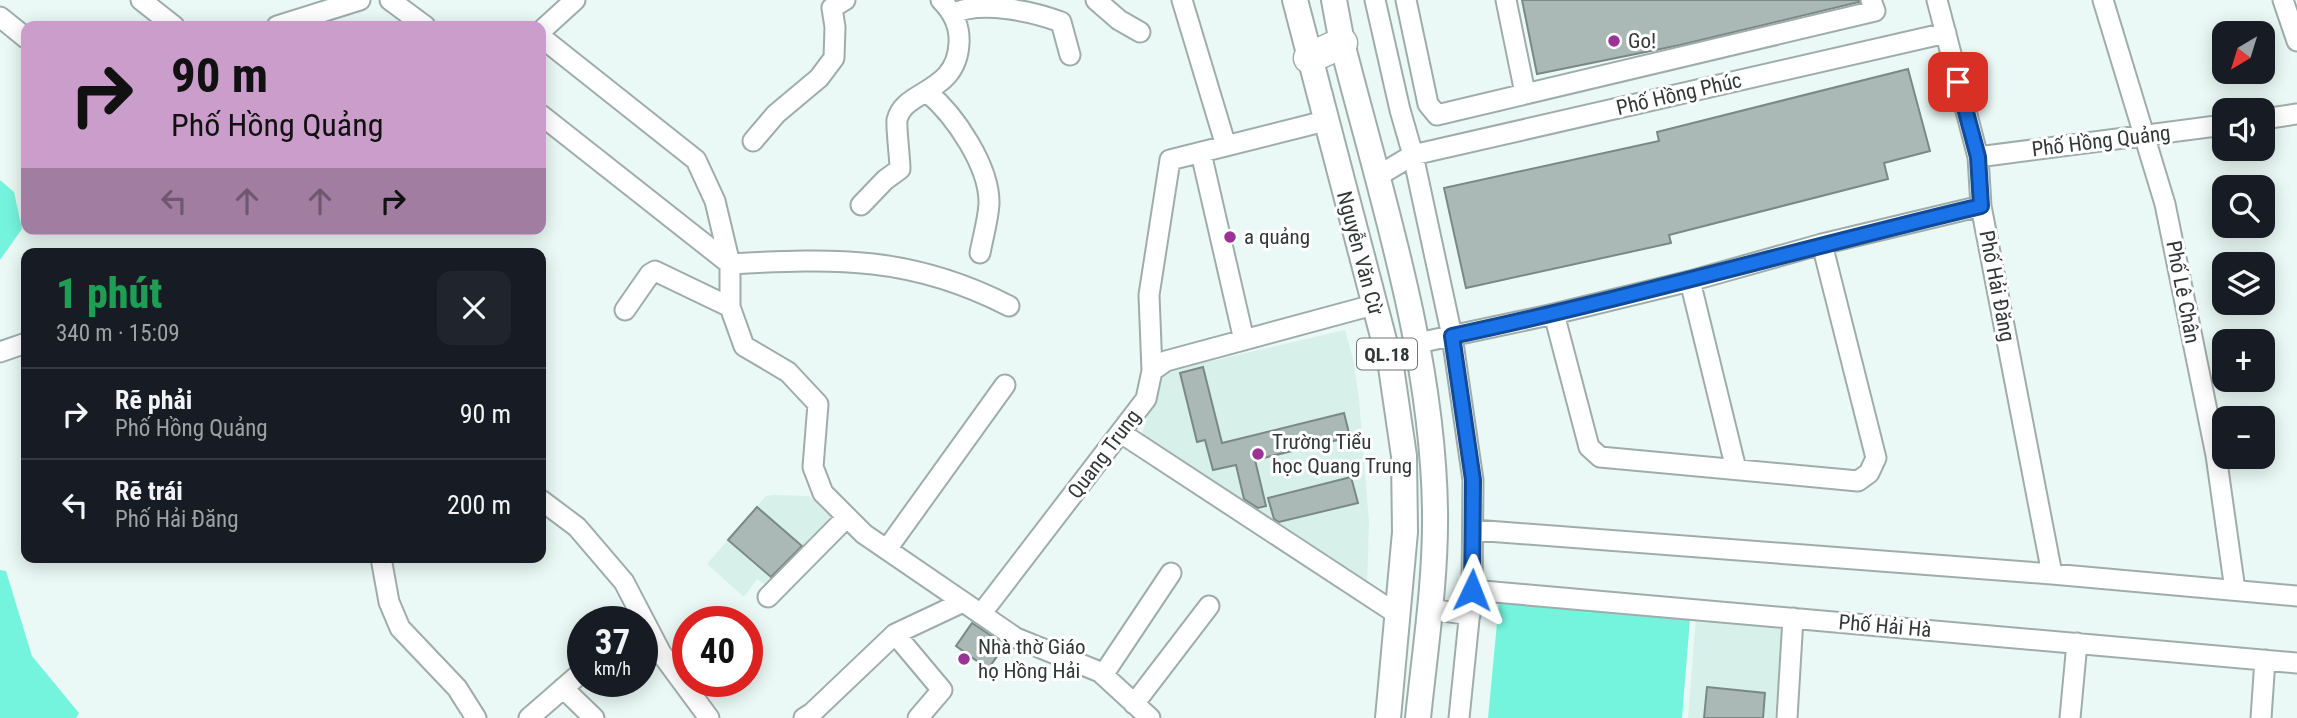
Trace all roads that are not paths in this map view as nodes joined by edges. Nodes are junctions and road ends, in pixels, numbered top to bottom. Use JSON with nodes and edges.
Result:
{"nodes":[{"id":1,"x":141,"y":0,"type":"edge"},
{"id":2,"x":360,"y":0,"type":"edge"},
{"id":3,"x":390,"y":0,"type":"edge"},
{"id":4,"x":575,"y":0,"type":"edge"},
{"id":5,"x":845,"y":0,"type":"edge"},
{"id":6,"x":1096,"y":0,"type":"edge"},
{"id":7,"x":1182,"y":0,"type":"edge"},
{"id":8,"x":1295,"y":0,"type":"edge"},
{"id":9,"x":1334,"y":0,"type":"edge"},
{"id":10,"x":1376,"y":0,"type":"edge"},
{"id":11,"x":1406,"y":0,"type":"edge"},
{"id":12,"x":1506,"y":0,"type":"edge"},
{"id":13,"x":1871,"y":0,"type":"edge"},
{"id":14,"x":1937,"y":0,"type":"edge"},
{"id":15,"x":2103,"y":0,"type":"edge"},
{"id":16,"x":2283,"y":0,"type":"edge"},
{"id":17,"x":946,"y":7,"type":"edge"},
{"id":18,"x":0,"y":17,"type":"edge"},
{"id":19,"x":168,"y":21,"type":"edge"},
{"id":20,"x":293,"y":21,"type":"edge"},
{"id":21,"x":418,"y":21,"type":"edge"},
{"id":22,"x":546,"y":26,"type":"edge"},
{"id":23,"x":1140,"y":32,"type":"dead end"},
{"id":24,"x":1945,"y":33,"type":"junction"},
{"id":25,"x":21,"y":34,"type":"edge"},
{"id":26,"x":546,"y":41,"type":"edge"},
{"id":27,"x":2297,"y":41,"type":"edge"},
{"id":28,"x":1342,"y":43,"type":"junction"},
{"id":29,"x":1070,"y":54,"type":"dead end"},
{"id":30,"x":1309,"y":58,"type":"junction"},
{"id":31,"x":927,"y":92,"type":"junction"},
{"id":32,"x":1525,"y":93,"type":"junction"},
{"id":33,"x":1428,"y":104,"type":"junction"},
{"id":34,"x":1401,"y":110,"type":"junction"},
{"id":35,"x":2297,"y":114,"type":"edge"},
{"id":36,"x":2275,"y":117,"type":"edge"},
{"id":37,"x":546,"y":119,"type":"edge"},
{"id":38,"x":1325,"y":121,"type":"junction"},
{"id":39,"x":2212,"y":127,"type":"edge"},
{"id":40,"x":2144,"y":136,"type":"junction"},
{"id":41,"x":753,"y":141,"type":"dead end"},
{"id":42,"x":1226,"y":146,"type":"junction"},
{"id":43,"x":1201,"y":153,"type":"junction"},
{"id":44,"x":1413,"y":155,"type":"junction"},
{"id":45,"x":1978,"y":157,"type":"junction"},
{"id":46,"x":1376,"y":177,"type":"junction"},
{"id":47,"x":861,"y":205,"type":"dead end"},
{"id":48,"x":1981,"y":206,"type":"junction"},
{"id":49,"x":1822,"y":244,"type":"junction"},
{"id":50,"x":980,"y":253,"type":"dead end"},
{"id":51,"x":730,"y":264,"type":"junction"},
{"id":52,"x":1690,"y":281,"type":"junction"},
{"id":53,"x":1373,"y":305,"type":"junction"},
{"id":54,"x":1009,"y":306,"type":"dead end"},
{"id":55,"x":730,"y":307,"type":"junction"},
{"id":56,"x":625,"y":310,"type":"dead end"},
{"id":57,"x":1555,"y":314,"type":"junction"},
{"id":58,"x":1452,"y":336,"type":"junction"},
{"id":59,"x":1244,"y":340,"type":"junction"},
{"id":60,"x":1418,"y":344,"type":"junction"},
{"id":61,"x":21,"y":345,"type":"edge"},
{"id":62,"x":0,"y":352,"type":"edge"},
{"id":63,"x":1152,"y":372,"type":"junction"},
{"id":64,"x":1005,"y":385,"type":"dead end"},
{"id":65,"x":1121,"y":433,"type":"junction"},
{"id":66,"x":1736,"y":469,"type":"junction"},
{"id":67,"x":546,"y":504,"type":"edge"},
{"id":68,"x":847,"y":517,"type":"junction"},
{"id":69,"x":1474,"y":530,"type":"junction"},
{"id":70,"x":887,"y":549,"type":"junction"},
{"id":71,"x":382,"y":563,"type":"edge"},
{"id":72,"x":1171,"y":573,"type":"dead end"},
{"id":73,"x":2052,"y":574,"type":"junction"},
{"id":74,"x":1472,"y":590,"type":"junction"},
{"id":75,"x":2235,"y":590,"type":"junction"},
{"id":76,"x":2297,"y":596,"type":"edge"},
{"id":77,"x":768,"y":597,"type":"dead end"},
{"id":78,"x":963,"y":602,"type":"junction"},
{"id":79,"x":635,"y":606,"type":"edge"},
{"id":80,"x":1209,"y":606,"type":"dead end"},
{"id":81,"x":1430,"y":609,"type":"junction"},
{"id":82,"x":981,"y":614,"type":"junction"},
{"id":83,"x":1397,"y":614,"type":"junction"},
{"id":84,"x":1470,"y":615,"type":"junction"},
{"id":85,"x":1794,"y":618,"type":"junction"},
{"id":86,"x":895,"y":634,"type":"junction"},
{"id":87,"x":2077,"y":643,"type":"junction"},
{"id":88,"x":658,"y":647,"type":"edge"},
{"id":89,"x":2266,"y":660,"type":"junction"},
{"id":90,"x":2297,"y":663,"type":"edge"},
{"id":91,"x":1103,"y":675,"type":"junction"},
{"id":92,"x":567,"y":685,"type":"edge"},
{"id":93,"x":563,"y":688,"type":"junction"},
{"id":94,"x":1134,"y":704,"type":"junction"},
{"id":95,"x":475,"y":718,"type":"edge"},
{"id":96,"x":529,"y":718,"type":"edge"},
{"id":97,"x":594,"y":718,"type":"edge"},
{"id":98,"x":709,"y":718,"type":"edge"},
{"id":99,"x":804,"y":718,"type":"edge"},
{"id":100,"x":918,"y":718,"type":"edge"},
{"id":101,"x":1150,"y":718,"type":"edge"},
{"id":102,"x":1388,"y":718,"type":"edge"},
{"id":103,"x":1418,"y":718,"type":"edge"},
{"id":104,"x":1458,"y":718,"type":"edge"},
{"id":105,"x":1787,"y":718,"type":"edge"},
{"id":106,"x":2070,"y":718,"type":"edge"},
{"id":107,"x":2261,"y":718,"type":"edge"}],
"edges":[{"from":1,"to":19,"type":"street"},
{"from":2,"to":20,"type":"street"},
{"from":3,"to":21,"type":"street"},
{"from":4,"to":22,"type":"street"},
{"from":5,"to":41,"type":"street"},
{"from":6,"to":23,"type":"street"},
{"from":7,"to":42,"type":"street"},
{"from":8,"to":30,"type":"main road","name":"Nguyễn Văn Cừ","number":"QL.18"},
{"from":9,"to":28,"type":"main road","name":"Nguyễn Văn Cừ","number":"QL.18"},
{"from":10,"to":34,"type":"street"},
{"from":11,"to":33,"type":"street"},
{"from":12,"to":32,"type":"street"},
{"from":13,"to":32,"type":"street"},
{"from":14,"to":24,"type":"street","name":"Phố Hải Đăng"},
{"from":15,"to":40,"type":"street","name":"Phố Lê Chân"},
{"from":16,"to":27,"type":"street"},
{"from":17,"to":29,"type":"street"},
{"from":17,"to":31,"type":"street"},
{"from":18,"to":25,"type":"street"},
{"from":24,"to":44,"type":"street","name":"Phố Hồng Phúc"},
{"from":24,"to":45,"type":"street","name":"Phố Hải Đăng"},
{"from":26,"to":51,"type":"street"},
{"from":28,"to":30,"type":"highway"},
{"from":28,"to":46,"type":"main road","name":"Nguyễn Văn Cừ","number":"QL.18"},
{"from":30,"to":38,"type":"main road","name":"Nguyễn Văn Cừ","number":"QL.18"},
{"from":31,"to":47,"type":"street"},
{"from":31,"to":50,"type":"street"},
{"from":32,"to":33,"type":"street"},
{"from":33,"to":34,"type":"street"},
{"from":34,"to":44,"type":"street"},
{"from":35,"to":36,"type":"street"},
{"from":37,"to":51,"type":"street"},
{"from":38,"to":42,"type":"street"},
{"from":38,"to":53,"type":"main road","name":"Nguyễn Văn Cừ","number":"QL.18"},
{"from":39,"to":40,"type":"street","name":"Phố Hồng Quảng"},
{"from":40,"to":45,"type":"street","name":"Phố Hồng Quảng"},
{"from":40,"to":75,"type":"street","name":"Phố Lê Chân"},
{"from":42,"to":43,"type":"street"},
{"from":43,"to":59,"type":"street"},
{"from":43,"to":63,"type":"street","name":"Quang Trung"},
{"from":44,"to":46,"type":"street","name":"Phố Hồng Phúc"},
{"from":44,"to":58,"type":"street"},
{"from":45,"to":48,"type":"street","name":"Phố Hải Đăng"},
{"from":46,"to":60,"type":"main road","name":"Nguyễn Văn Cừ","number":"QL.18"},
{"from":48,"to":49,"type":"street"},
{"from":48,"to":73,"type":"street","name":"Phố Hải Đăng"},
{"from":49,"to":52,"type":"street"},
{"from":49,"to":66,"type":"street"},
{"from":51,"to":54,"type":"street"},
{"from":51,"to":55,"type":"street"},
{"from":52,"to":57,"type":"street"},
{"from":52,"to":66,"type":"street"},
{"from":53,"to":59,"type":"street"},
{"from":53,"to":83,"type":"main road","name":"Nguyễn Văn Cừ","number":"QL.18"},
{"from":55,"to":56,"type":"street"},
{"from":55,"to":68,"type":"street"},
{"from":57,"to":58,"type":"street"},
{"from":57,"to":66,"type":"street"},
{"from":58,"to":60,"type":"street"},
{"from":58,"to":69,"type":"street"},
{"from":59,"to":63,"type":"street"},
{"from":60,"to":81,"type":"main road","name":"Nguyễn Văn Cừ","number":"QL.18"},
{"from":61,"to":62,"type":"street"},
{"from":63,"to":65,"type":"street","name":"Quang Trung"},
{"from":64,"to":70,"type":"street"},
{"from":65,"to":82,"type":"street","name":"Quang Trung"},
{"from":65,"to":83,"type":"street"},
{"from":67,"to":79,"type":"street"},
{"from":68,"to":70,"type":"street"},
{"from":68,"to":77,"type":"street"},
{"from":69,"to":73,"type":"street"},
{"from":69,"to":74,"type":"street"},
{"from":70,"to":78,"type":"street"},
{"from":71,"to":95,"type":"street"},
{"from":72,"to":91,"type":"street"},
{"from":73,"to":75,"type":"street"},
{"from":74,"to":84,"type":"street"},
{"from":74,"to":85,"type":"street","name":"Phố Hải Hà"},
{"from":75,"to":76,"type":"street"},
{"from":78,"to":82,"type":"street"},
{"from":78,"to":86,"type":"street"},
{"from":80,"to":94,"type":"street"},
{"from":81,"to":84,"type":"street"},
{"from":81,"to":103,"type":"main road","name":"Nguyễn Văn Cừ","number":"QL.18"},
{"from":82,"to":91,"type":"street"},
{"from":83,"to":102,"type":"main road","name":"Nguyễn Văn Cừ","number":"QL.18"},
{"from":84,"to":104,"type":"street"},
{"from":85,"to":87,"type":"street","name":"Phố Hải Hà"},
{"from":85,"to":105,"type":"street"},
{"from":86,"to":99,"type":"street"},
{"from":86,"to":100,"type":"street"},
{"from":87,"to":89,"type":"street","name":"Phố Hải Hà"},
{"from":87,"to":106,"type":"street"},
{"from":88,"to":98,"type":"street"},
{"from":89,"to":90,"type":"street","name":"Phố Hải Hà"},
{"from":89,"to":107,"type":"street"},
{"from":91,"to":94,"type":"street"},
{"from":92,"to":93,"type":"street"},
{"from":93,"to":96,"type":"street"},
{"from":93,"to":97,"type":"street"},
{"from":94,"to":101,"type":"street"}]}
